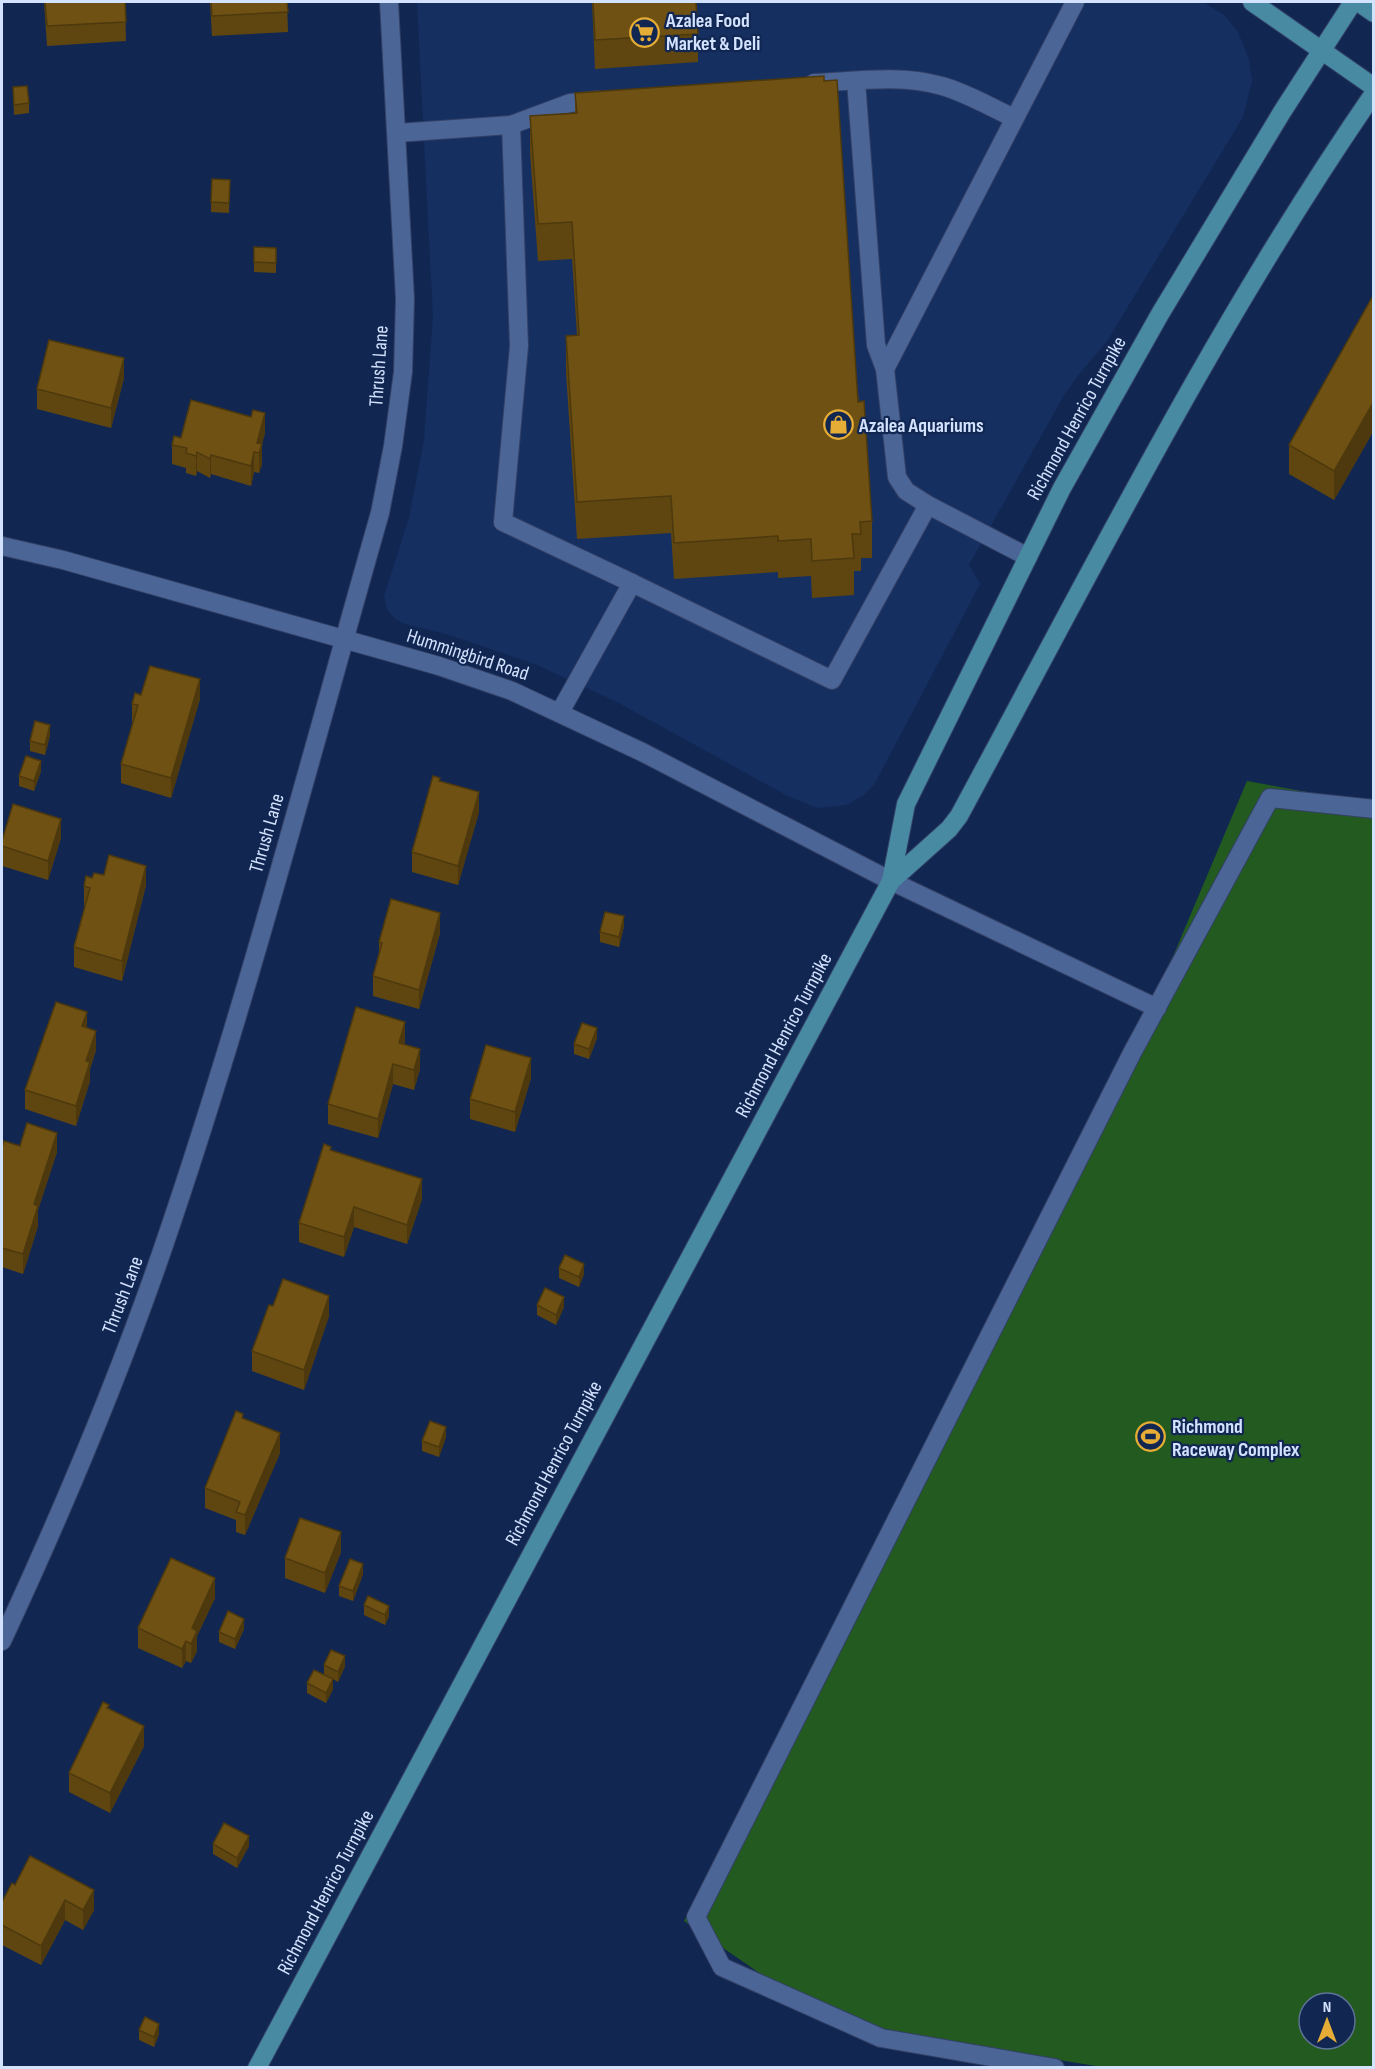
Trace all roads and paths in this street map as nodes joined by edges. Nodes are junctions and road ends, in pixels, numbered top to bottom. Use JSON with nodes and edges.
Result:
{"nodes":[{"id":1,"x":389,"y":2,"type":"edge"},
{"id":2,"x":1075,"y":2,"type":"edge"},
{"id":3,"x":1252,"y":2,"type":"edge"},
{"id":4,"x":1353,"y":2,"type":"edge"},
{"id":5,"x":1358,"y":2,"type":"edge"},
{"id":6,"x":1374,"y":13,"type":"edge"},
{"id":7,"x":1321,"y":51,"type":"junction"},
{"id":8,"x":856,"y":81,"type":"junction"},
{"id":9,"x":796,"y":84,"type":"edge"},
{"id":10,"x":1374,"y":87,"type":"edge"},
{"id":11,"x":1374,"y":93,"type":"edge"},
{"id":12,"x":618,"y":99,"type":"edge"},
{"id":13,"x":1014,"y":118,"type":"junction"},
{"id":14,"x":511,"y":126,"type":"junction"},
{"id":15,"x":397,"y":133,"type":"junction"},
{"id":16,"x":885,"y":369,"type":"junction"},
{"id":17,"x":928,"y":505,"type":"junction"},
{"id":18,"x":2,"y":546,"type":"edge"},
{"id":19,"x":1028,"y":557,"type":"junction"},
{"id":20,"x":632,"y":583,"type":"junction"},
{"id":21,"x":344,"y":640,"type":"junction"},
{"id":22,"x":560,"y":712,"type":"junction"},
{"id":23,"x":1374,"y":809,"type":"edge"},
{"id":24,"x":891,"y":881,"type":"junction"},
{"id":25,"x":1157,"y":1008,"type":"junction"},
{"id":26,"x":2,"y":1641,"type":"edge"},
{"id":27,"x":257,"y":2067,"type":"edge"},
{"id":28,"x":1055,"y":2067,"type":"edge"}],
"edges":[{"from":1,"to":15,"type":"street","name":"Thrush Lane"},
{"from":2,"to":13,"type":"street"},
{"from":3,"to":7,"type":"main road"},
{"from":4,"to":7,"type":"main road","name":"Richmond Henrico Turnpike"},
{"from":5,"to":6,"type":"main road"},
{"from":7,"to":10,"type":"main road"},
{"from":7,"to":19,"type":"main road","name":"Richmond Henrico Turnpike"},
{"from":8,"to":9,"type":"street"},
{"from":8,"to":13,"type":"street"},
{"from":8,"to":16,"type":"street"},
{"from":11,"to":24,"type":"main road","name":"Richmond Henrico Turnpike"},
{"from":12,"to":14,"type":"street"},
{"from":13,"to":16,"type":"street"},
{"from":14,"to":15,"type":"street"},
{"from":14,"to":20,"type":"street"},
{"from":15,"to":21,"type":"street","name":"Thrush Lane"},
{"from":16,"to":17,"type":"street"},
{"from":17,"to":19,"type":"street"},
{"from":17,"to":20,"type":"street"},
{"from":18,"to":21,"type":"street","name":"Hummingbird Road"},
{"from":19,"to":24,"type":"main road","name":"Richmond Henrico Turnpike"},
{"from":20,"to":22,"type":"street"},
{"from":21,"to":22,"type":"street","name":"Hummingbird Road"},
{"from":21,"to":26,"type":"street","name":"Thrush Lane"},
{"from":22,"to":24,"type":"street","name":"Hummingbird Road"},
{"from":23,"to":25,"type":"street"},
{"from":24,"to":25,"type":"street","name":"Hummingbird Road"},
{"from":24,"to":27,"type":"main road","name":"Richmond Henrico Turnpike"},
{"from":25,"to":28,"type":"street"}]}
